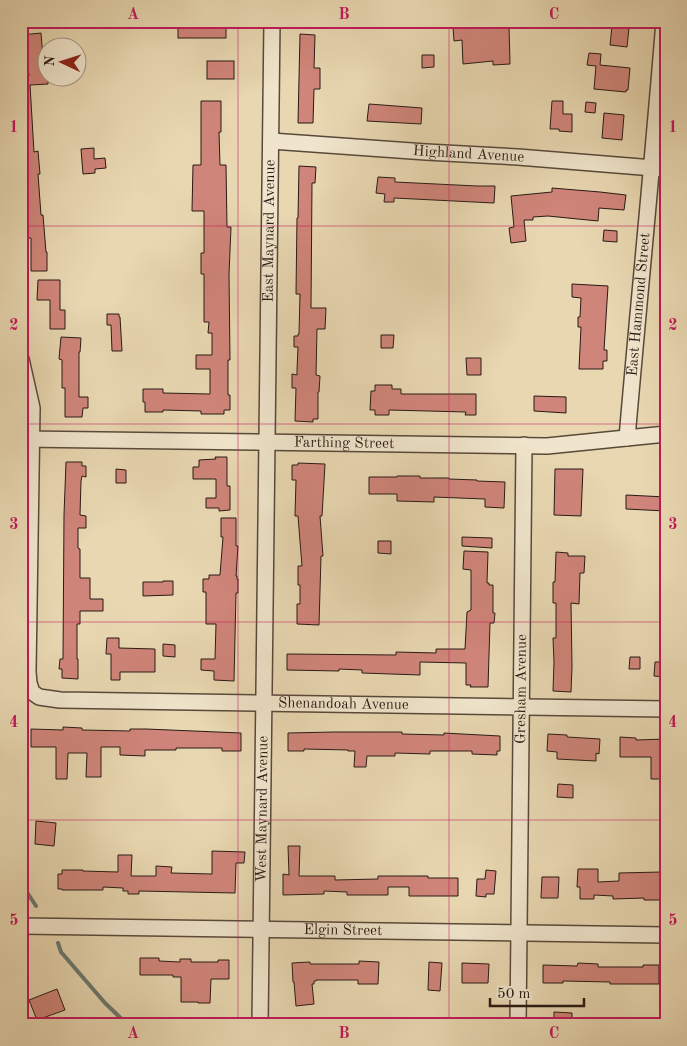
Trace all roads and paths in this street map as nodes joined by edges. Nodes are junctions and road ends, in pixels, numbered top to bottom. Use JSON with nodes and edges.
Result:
{"nodes":[{"id":1,"x":272,"y":21,"type":"edge"},
{"id":2,"x":664,"y":21,"type":"edge"},
{"id":3,"x":271,"y":141,"type":"junction"},
{"id":4,"x":659,"y":168,"type":"edge"},
{"id":5,"x":21,"y":359,"type":"edge"},
{"id":6,"x":666,"y":434,"type":"edge"},
{"id":7,"x":627,"y":438,"type":"junction"},
{"id":8,"x":26,"y":439,"type":"edge"},
{"id":9,"x":266,"y":442,"type":"junction"},
{"id":10,"x":524,"y":445,"type":"junction"},
{"id":11,"x":264,"y":704,"type":"junction"},
{"id":12,"x":521,"y":708,"type":"junction"},
{"id":13,"x":666,"y":709,"type":"edge"},
{"id":14,"x":21,"y":926,"type":"edge"},
{"id":15,"x":261,"y":929,"type":"junction"},
{"id":16,"x":519,"y":932,"type":"junction"},
{"id":17,"x":666,"y":935,"type":"edge"},
{"id":18,"x":260,"y":1025,"type":"edge"},
{"id":19,"x":518,"y":1025,"type":"edge"}],
"edges":[{"from":1,"to":3,"type":"street","name":"East Maynard Avenue"},
{"from":2,"to":4,"type":"street","name":"East Hammond Street"},
{"from":3,"to":4,"type":"street","name":"Highland Avenue"},
{"from":3,"to":9,"type":"street","name":"East Maynard Avenue"},
{"from":4,"to":7,"type":"street","name":"East Hammond Street"},
{"from":5,"to":8,"type":"street"},
{"from":6,"to":7,"type":"street","name":"Farthing Street"},
{"from":7,"to":10,"type":"street","name":"Farthing Street"},
{"from":8,"to":9,"type":"street","name":"Farthing Street"},
{"from":8,"to":11,"type":"street","name":"Shenandoah Avenue"},
{"from":9,"to":10,"type":"street","name":"Farthing Street"},
{"from":9,"to":11,"type":"street","name":"West Maynard Avenue"},
{"from":10,"to":12,"type":"street","name":"Gresham Avenue"},
{"from":11,"to":12,"type":"street","name":"Shenandoah Avenue"},
{"from":11,"to":15,"type":"street","name":"West Maynard Avenue"},
{"from":12,"to":13,"type":"street","name":"Shenandoah Avenue"},
{"from":12,"to":16,"type":"street","name":"Gresham Avenue"},
{"from":14,"to":15,"type":"street","name":"Elgin Street"},
{"from":15,"to":16,"type":"street","name":"Elgin Street"},
{"from":15,"to":18,"type":"street","name":"West Maynard Avenue"},
{"from":16,"to":17,"type":"street","name":"Elgin Street"},
{"from":16,"to":19,"type":"street","name":"Gresham Avenue"}]}
